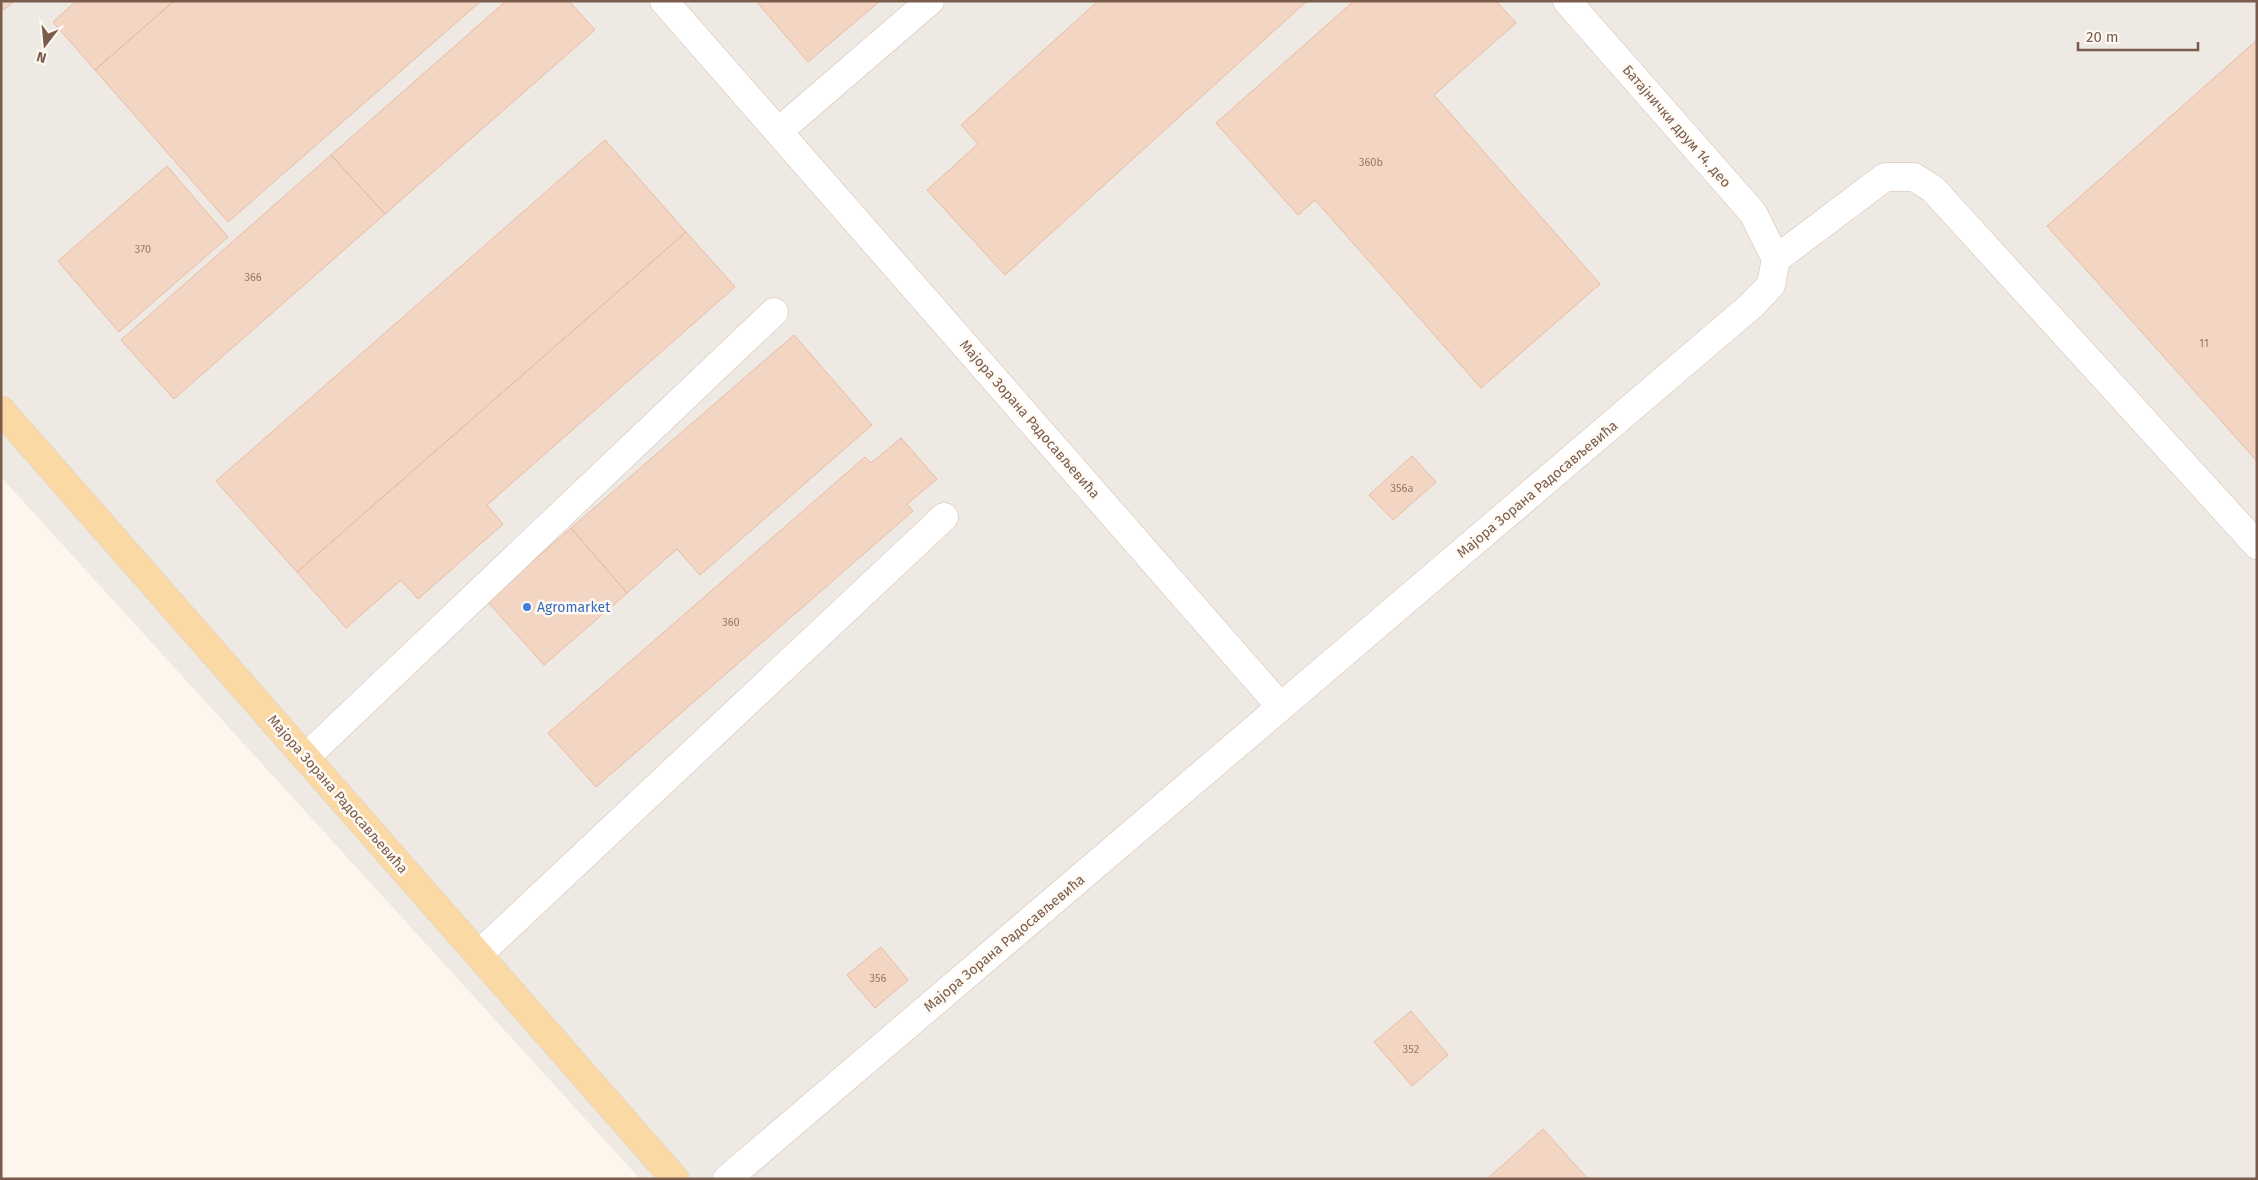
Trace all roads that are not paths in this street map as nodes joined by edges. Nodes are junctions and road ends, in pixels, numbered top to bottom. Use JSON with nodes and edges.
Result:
{"nodes":[{"id":1,"x":664,"y":1,"type":"edge"},
{"id":2,"x":930,"y":1,"type":"edge"},
{"id":3,"x":1567,"y":1,"type":"edge"},
{"id":4,"x":779,"y":131,"type":"junction"},
{"id":5,"x":1776,"y":260,"type":"junction"},
{"id":6,"x":774,"y":312,"type":"dead end"},
{"id":7,"x":1,"y":410,"type":"edge"},
{"id":8,"x":944,"y":517,"type":"dead end"},
{"id":9,"x":2257,"y":545,"type":"edge"},
{"id":10,"x":1281,"y":707,"type":"junction"},
{"id":11,"x":306,"y":758,"type":"junction"},
{"id":12,"x":479,"y":954,"type":"junction"},
{"id":13,"x":675,"y":1179,"type":"edge"},
{"id":14,"x":727,"y":1179,"type":"edge"}],
"edges":[{"from":1,"to":4,"type":"lane","name":"Мајора Зорана Радосављевића"},
{"from":2,"to":4,"type":"lane"},
{"from":3,"to":5,"type":"lane","name":"Батајнички друм 14. део"},
{"from":4,"to":10,"type":"lane","name":"Мајора Зорана Радосављевића"},
{"from":5,"to":9,"type":"lane"},
{"from":5,"to":10,"type":"lane","name":"Мајора Зорана Радосављевића"},
{"from":6,"to":11,"type":"lane"},
{"from":7,"to":11,"type":"main road","name":"Мајора Зорана Радосављевића"},
{"from":8,"to":12,"type":"lane"},
{"from":10,"to":14,"type":"lane","name":"Мајора Зорана Радосављевића"},
{"from":11,"to":12,"type":"main road","name":"Мајора Зорана Радосављевића"},
{"from":12,"to":13,"type":"main road","name":"Мајора Зорана Радосављевића"}]}
